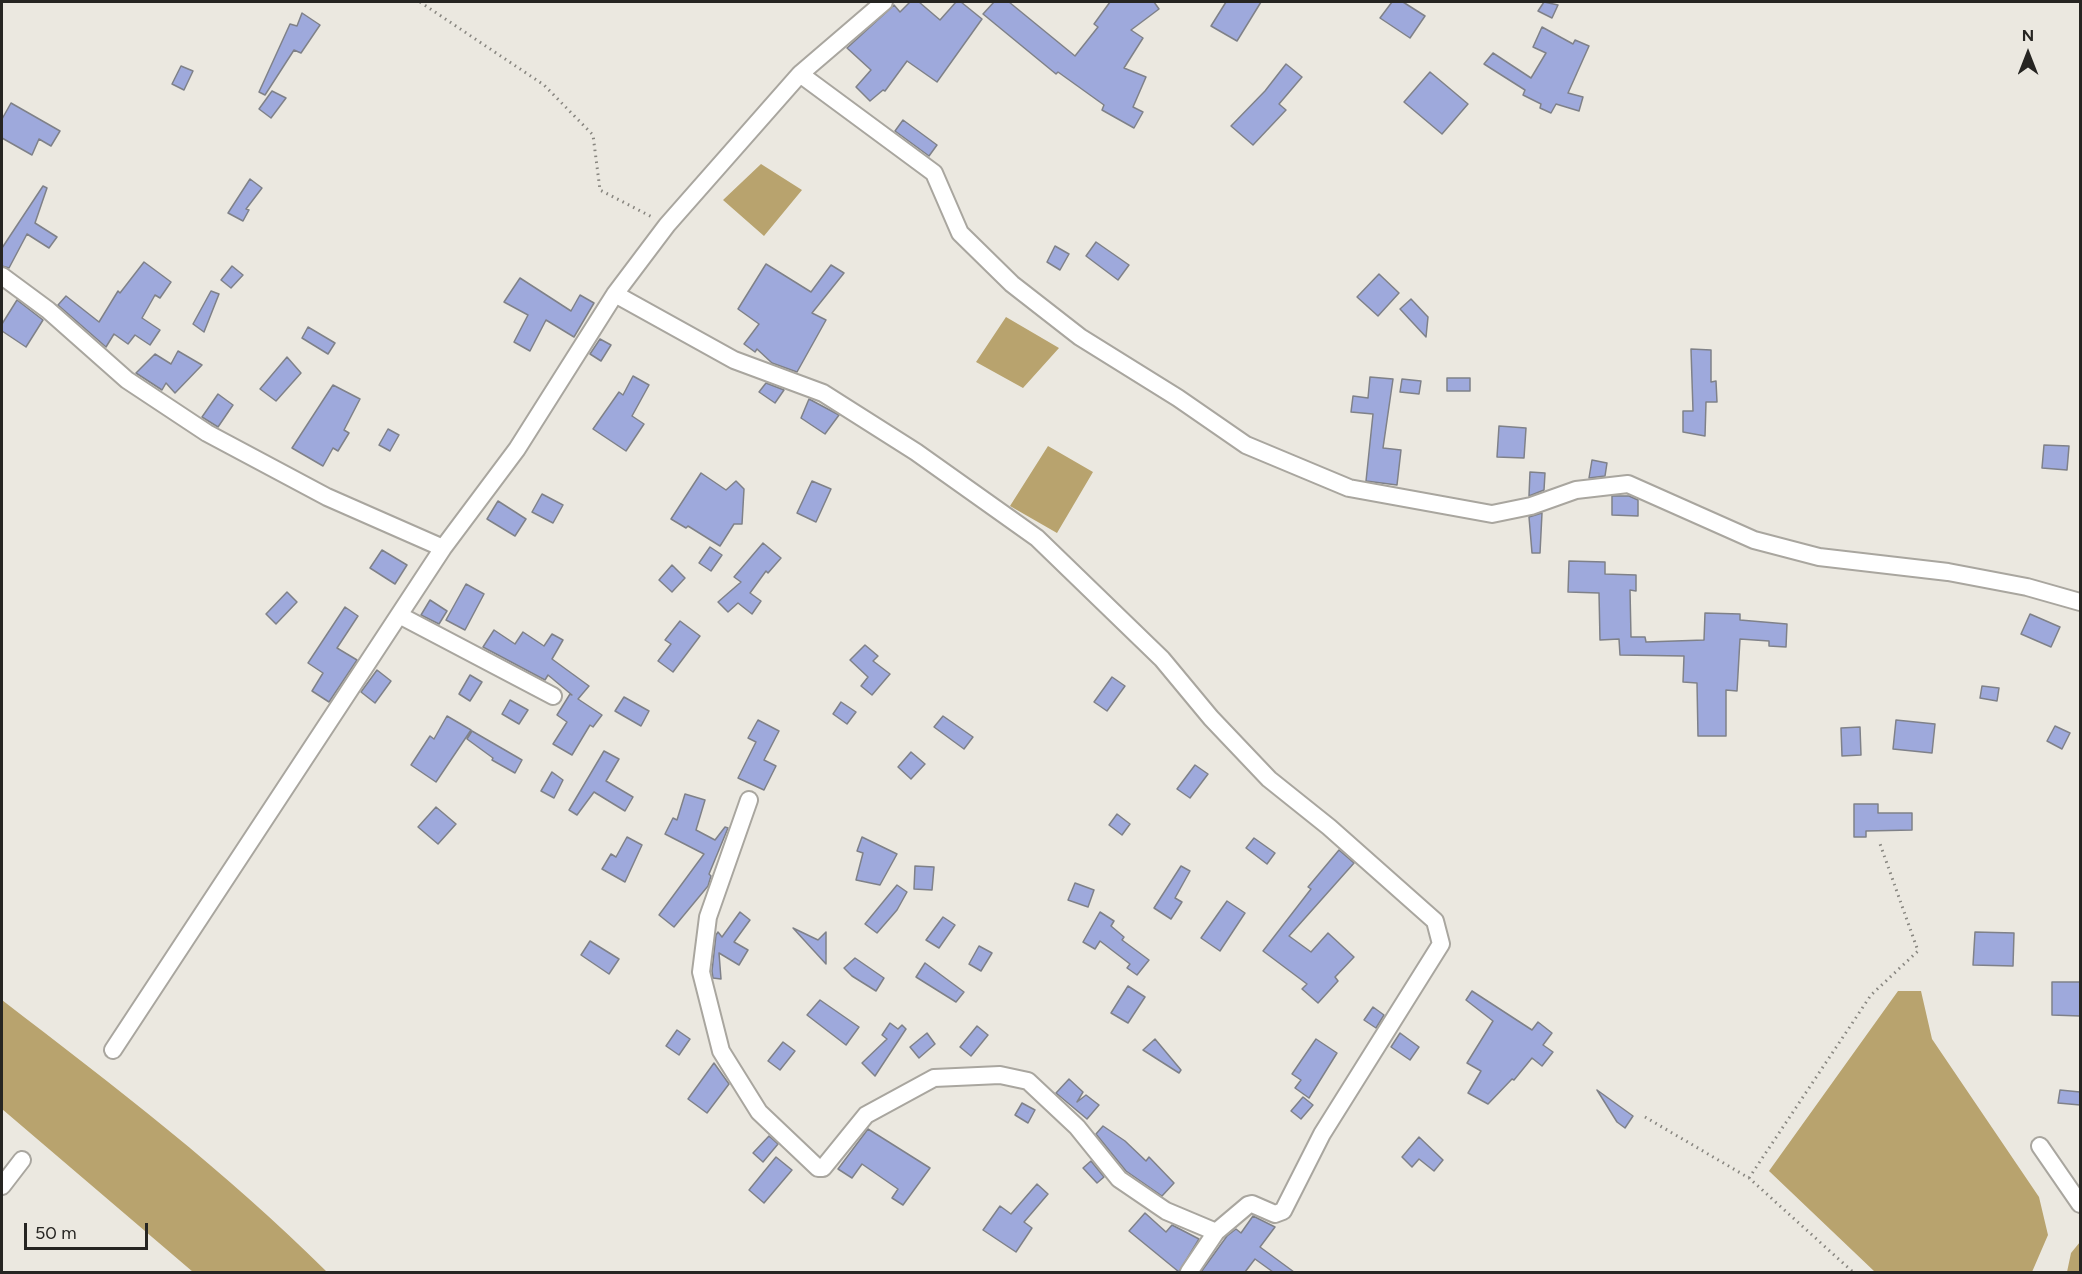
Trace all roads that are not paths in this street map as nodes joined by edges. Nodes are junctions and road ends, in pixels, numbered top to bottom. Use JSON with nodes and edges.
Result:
{"nodes":[{"id":1,"x":884,"y":2,"type":"edge"},
{"id":2,"x":800,"y":74,"type":"junction"},
{"id":3,"x":2,"y":276,"type":"edge"},
{"id":4,"x":615,"y":294,"type":"junction"},
{"id":5,"x":443,"y":548,"type":"junction"},
{"id":6,"x":2080,"y":602,"type":"edge"},
{"id":7,"x":399,"y":615,"type":"junction"},
{"id":8,"x":553,"y":696,"type":"dead end"},
{"id":9,"x":749,"y":800,"type":"dead end"},
{"id":10,"x":113,"y":1050,"type":"dead end"},
{"id":11,"x":2040,"y":1146,"type":"dead end"},
{"id":12,"x":22,"y":1160,"type":"dead end"},
{"id":13,"x":2,"y":1186,"type":"edge"},
{"id":14,"x":2080,"y":1204,"type":"edge"},
{"id":15,"x":1216,"y":1232,"type":"junction"},
{"id":16,"x":1189,"y":1272,"type":"edge"}],
"edges":[{"from":1,"to":2,"type":"street"},
{"from":2,"to":4,"type":"street"},
{"from":2,"to":6,"type":"street"},
{"from":3,"to":5,"type":"street"},
{"from":4,"to":5,"type":"street"},
{"from":4,"to":15,"type":"street"},
{"from":5,"to":7,"type":"street"},
{"from":7,"to":8,"type":"street"},
{"from":7,"to":10,"type":"street"},
{"from":9,"to":15,"type":"street"},
{"from":11,"to":14,"type":"street"},
{"from":12,"to":13,"type":"street"},
{"from":15,"to":16,"type":"street"}]}
